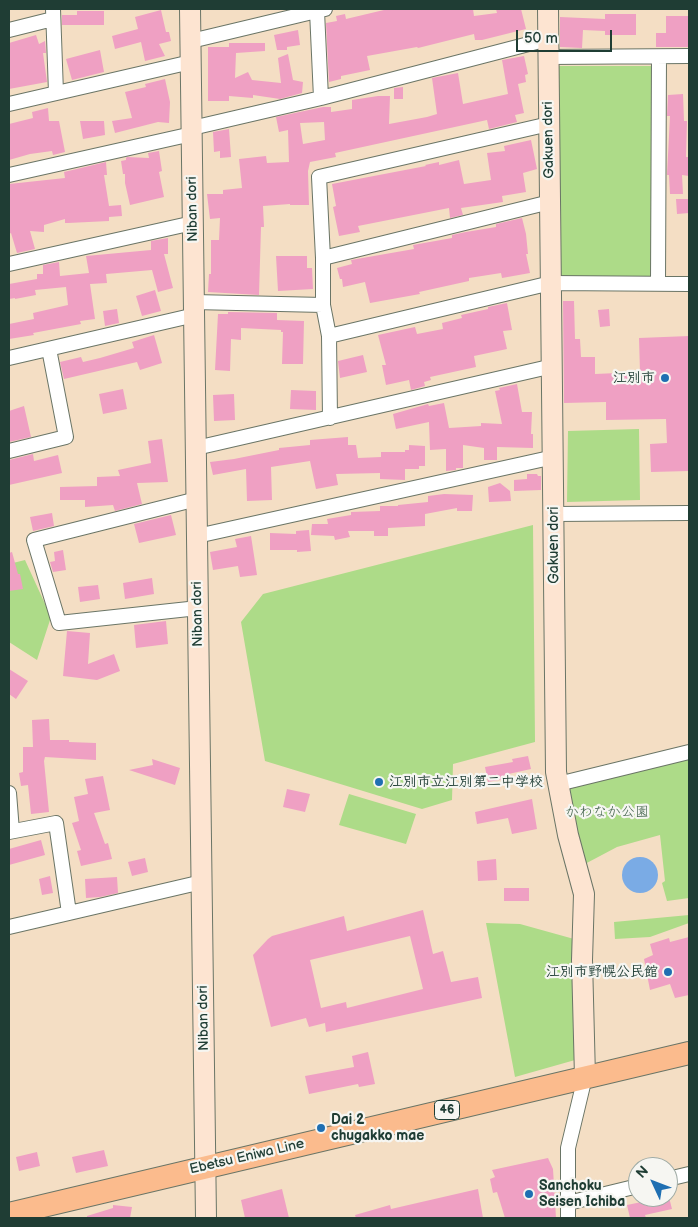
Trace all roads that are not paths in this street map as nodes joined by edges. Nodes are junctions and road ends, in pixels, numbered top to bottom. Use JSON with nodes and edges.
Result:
{"nodes":[{"id":1,"x":190,"y":9,"type":"edge"},
{"id":2,"x":548,"y":9,"type":"edge"},
{"id":3,"x":321,"y":10,"type":"edge"},
{"id":4,"x":53,"y":14,"type":"edge"},
{"id":5,"x":9,"y":30,"type":"edge"},
{"id":6,"x":191,"y":41,"type":"junction"},
{"id":7,"x":548,"y":48,"type":"junction"},
{"id":8,"x":689,"y":56,"type":"edge"},
{"id":9,"x":659,"y":57,"type":"junction"},
{"id":10,"x":191,"y":62,"type":"junction"},
{"id":11,"x":56,"y":93,"type":"junction"},
{"id":12,"x":321,"y":98,"type":"junction"},
{"id":13,"x":9,"y":104,"type":"edge"},
{"id":14,"x":549,"y":124,"type":"junction"},
{"id":15,"x":192,"y":131,"type":"junction"},
{"id":16,"x":9,"y":175,"type":"edge"},
{"id":17,"x":550,"y":202,"type":"junction"},
{"id":18,"x":193,"y":223,"type":"junction"},
{"id":19,"x":323,"y":258,"type":"junction"},
{"id":20,"x":9,"y":264,"type":"edge"},
{"id":21,"x":551,"y":282,"type":"junction"},
{"id":22,"x":658,"y":283,"type":"junction"},
{"id":23,"x":689,"y":284,"type":"edge"},
{"id":24,"x":323,"y":305,"type":"junction"},
{"id":25,"x":194,"y":308,"type":"junction"},
{"id":26,"x":329,"y":336,"type":"junction"},
{"id":27,"x":49,"y":348,"type":"junction"},
{"id":28,"x":9,"y":358,"type":"edge"},
{"id":29,"x":552,"y":366,"type":"junction"},
{"id":30,"x":330,"y":418,"type":"junction"},
{"id":31,"x":196,"y":448,"type":"junction"},
{"id":32,"x":9,"y":451,"type":"edge"},
{"id":33,"x":554,"y":457,"type":"junction"},
{"id":34,"x":197,"y":499,"type":"junction"},
{"id":35,"x":689,"y":513,"type":"edge"},
{"id":36,"x":554,"y":514,"type":"junction"},
{"id":37,"x":197,"y":536,"type":"junction"},
{"id":38,"x":198,"y":608,"type":"junction"},
{"id":39,"x":689,"y":752,"type":"edge"},
{"id":40,"x":558,"y":784,"type":"junction"},
{"id":41,"x":9,"y":793,"type":"edge"},
{"id":42,"x":10,"y":831,"type":"edge"},
{"id":43,"x":202,"y":882,"type":"junction"},
{"id":44,"x":69,"y":913,"type":"junction"},
{"id":45,"x":9,"y":927,"type":"edge"},
{"id":46,"x":689,"y":1053,"type":"edge"},
{"id":47,"x":585,"y":1077,"type":"junction"},
{"id":48,"x":206,"y":1167,"type":"junction"},
{"id":49,"x":628,"y":1188,"type":"edge"},
{"id":50,"x":568,"y":1203,"type":"junction"},
{"id":51,"x":20,"y":1214,"type":"edge"},
{"id":52,"x":206,"y":1218,"type":"edge"},
{"id":53,"x":568,"y":1218,"type":"edge"}],
"edges":[{"from":1,"to":6,"type":"street","name":"Niban dori"},
{"from":2,"to":7,"type":"street","name":"Gakuen dori"},
{"from":3,"to":6,"type":"street"},
{"from":3,"to":12,"type":"street"},
{"from":4,"to":5,"type":"street"},
{"from":4,"to":11,"type":"street"},
{"from":6,"to":10,"type":"street","name":"Niban dori"},
{"from":7,"to":9,"type":"street"},
{"from":7,"to":12,"type":"street"},
{"from":7,"to":14,"type":"street","name":"Gakuen dori"},
{"from":8,"to":9,"type":"street"},
{"from":9,"to":22,"type":"street"},
{"from":10,"to":11,"type":"street"},
{"from":10,"to":15,"type":"street","name":"Niban dori"},
{"from":11,"to":13,"type":"street"},
{"from":12,"to":15,"type":"street"},
{"from":14,"to":17,"type":"street","name":"Gakuen dori"},
{"from":14,"to":19,"type":"street"},
{"from":15,"to":16,"type":"street"},
{"from":15,"to":18,"type":"street","name":"Niban dori"},
{"from":17,"to":19,"type":"street"},
{"from":17,"to":21,"type":"street","name":"Gakuen dori"},
{"from":18,"to":20,"type":"street"},
{"from":18,"to":25,"type":"street","name":"Niban dori"},
{"from":19,"to":24,"type":"street"},
{"from":21,"to":22,"type":"street"},
{"from":21,"to":26,"type":"street"},
{"from":21,"to":29,"type":"street","name":"Gakuen dori"},
{"from":22,"to":23,"type":"street"},
{"from":24,"to":25,"type":"street"},
{"from":24,"to":26,"type":"street"},
{"from":25,"to":27,"type":"street"},
{"from":25,"to":31,"type":"street","name":"Niban dori"},
{"from":26,"to":30,"type":"street"},
{"from":27,"to":28,"type":"street"},
{"from":27,"to":32,"type":"street"},
{"from":29,"to":30,"type":"street"},
{"from":29,"to":33,"type":"street","name":"Gakuen dori"},
{"from":30,"to":31,"type":"street"},
{"from":31,"to":34,"type":"street","name":"Niban dori"},
{"from":33,"to":36,"type":"street","name":"Gakuen dori"},
{"from":33,"to":37,"type":"street"},
{"from":34,"to":37,"type":"street","name":"Niban dori"},
{"from":34,"to":38,"type":"street"},
{"from":35,"to":36,"type":"street"},
{"from":36,"to":40,"type":"street","name":"Gakuen dori"},
{"from":37,"to":38,"type":"street","name":"Niban dori"},
{"from":38,"to":43,"type":"street","name":"Niban dori"},
{"from":39,"to":40,"type":"street"},
{"from":40,"to":47,"type":"street","name":"Gakuen dori"},
{"from":41,"to":42,"type":"street"},
{"from":42,"to":44,"type":"street"},
{"from":43,"to":44,"type":"street"},
{"from":43,"to":48,"type":"street","name":"Niban dori"},
{"from":44,"to":45,"type":"street"},
{"from":46,"to":47,"type":"main road","name":"Ebetsu Eniwa Line","number":"46"},
{"from":47,"to":48,"type":"main road","name":"Ebetsu Eniwa Line","number":"46"},
{"from":47,"to":50,"type":"street"},
{"from":48,"to":51,"type":"main road","name":"Ebetsu Eniwa Line","number":"46"},
{"from":48,"to":52,"type":"street","name":"Niban dori"},
{"from":49,"to":50,"type":"street"},
{"from":50,"to":53,"type":"street"}]}
